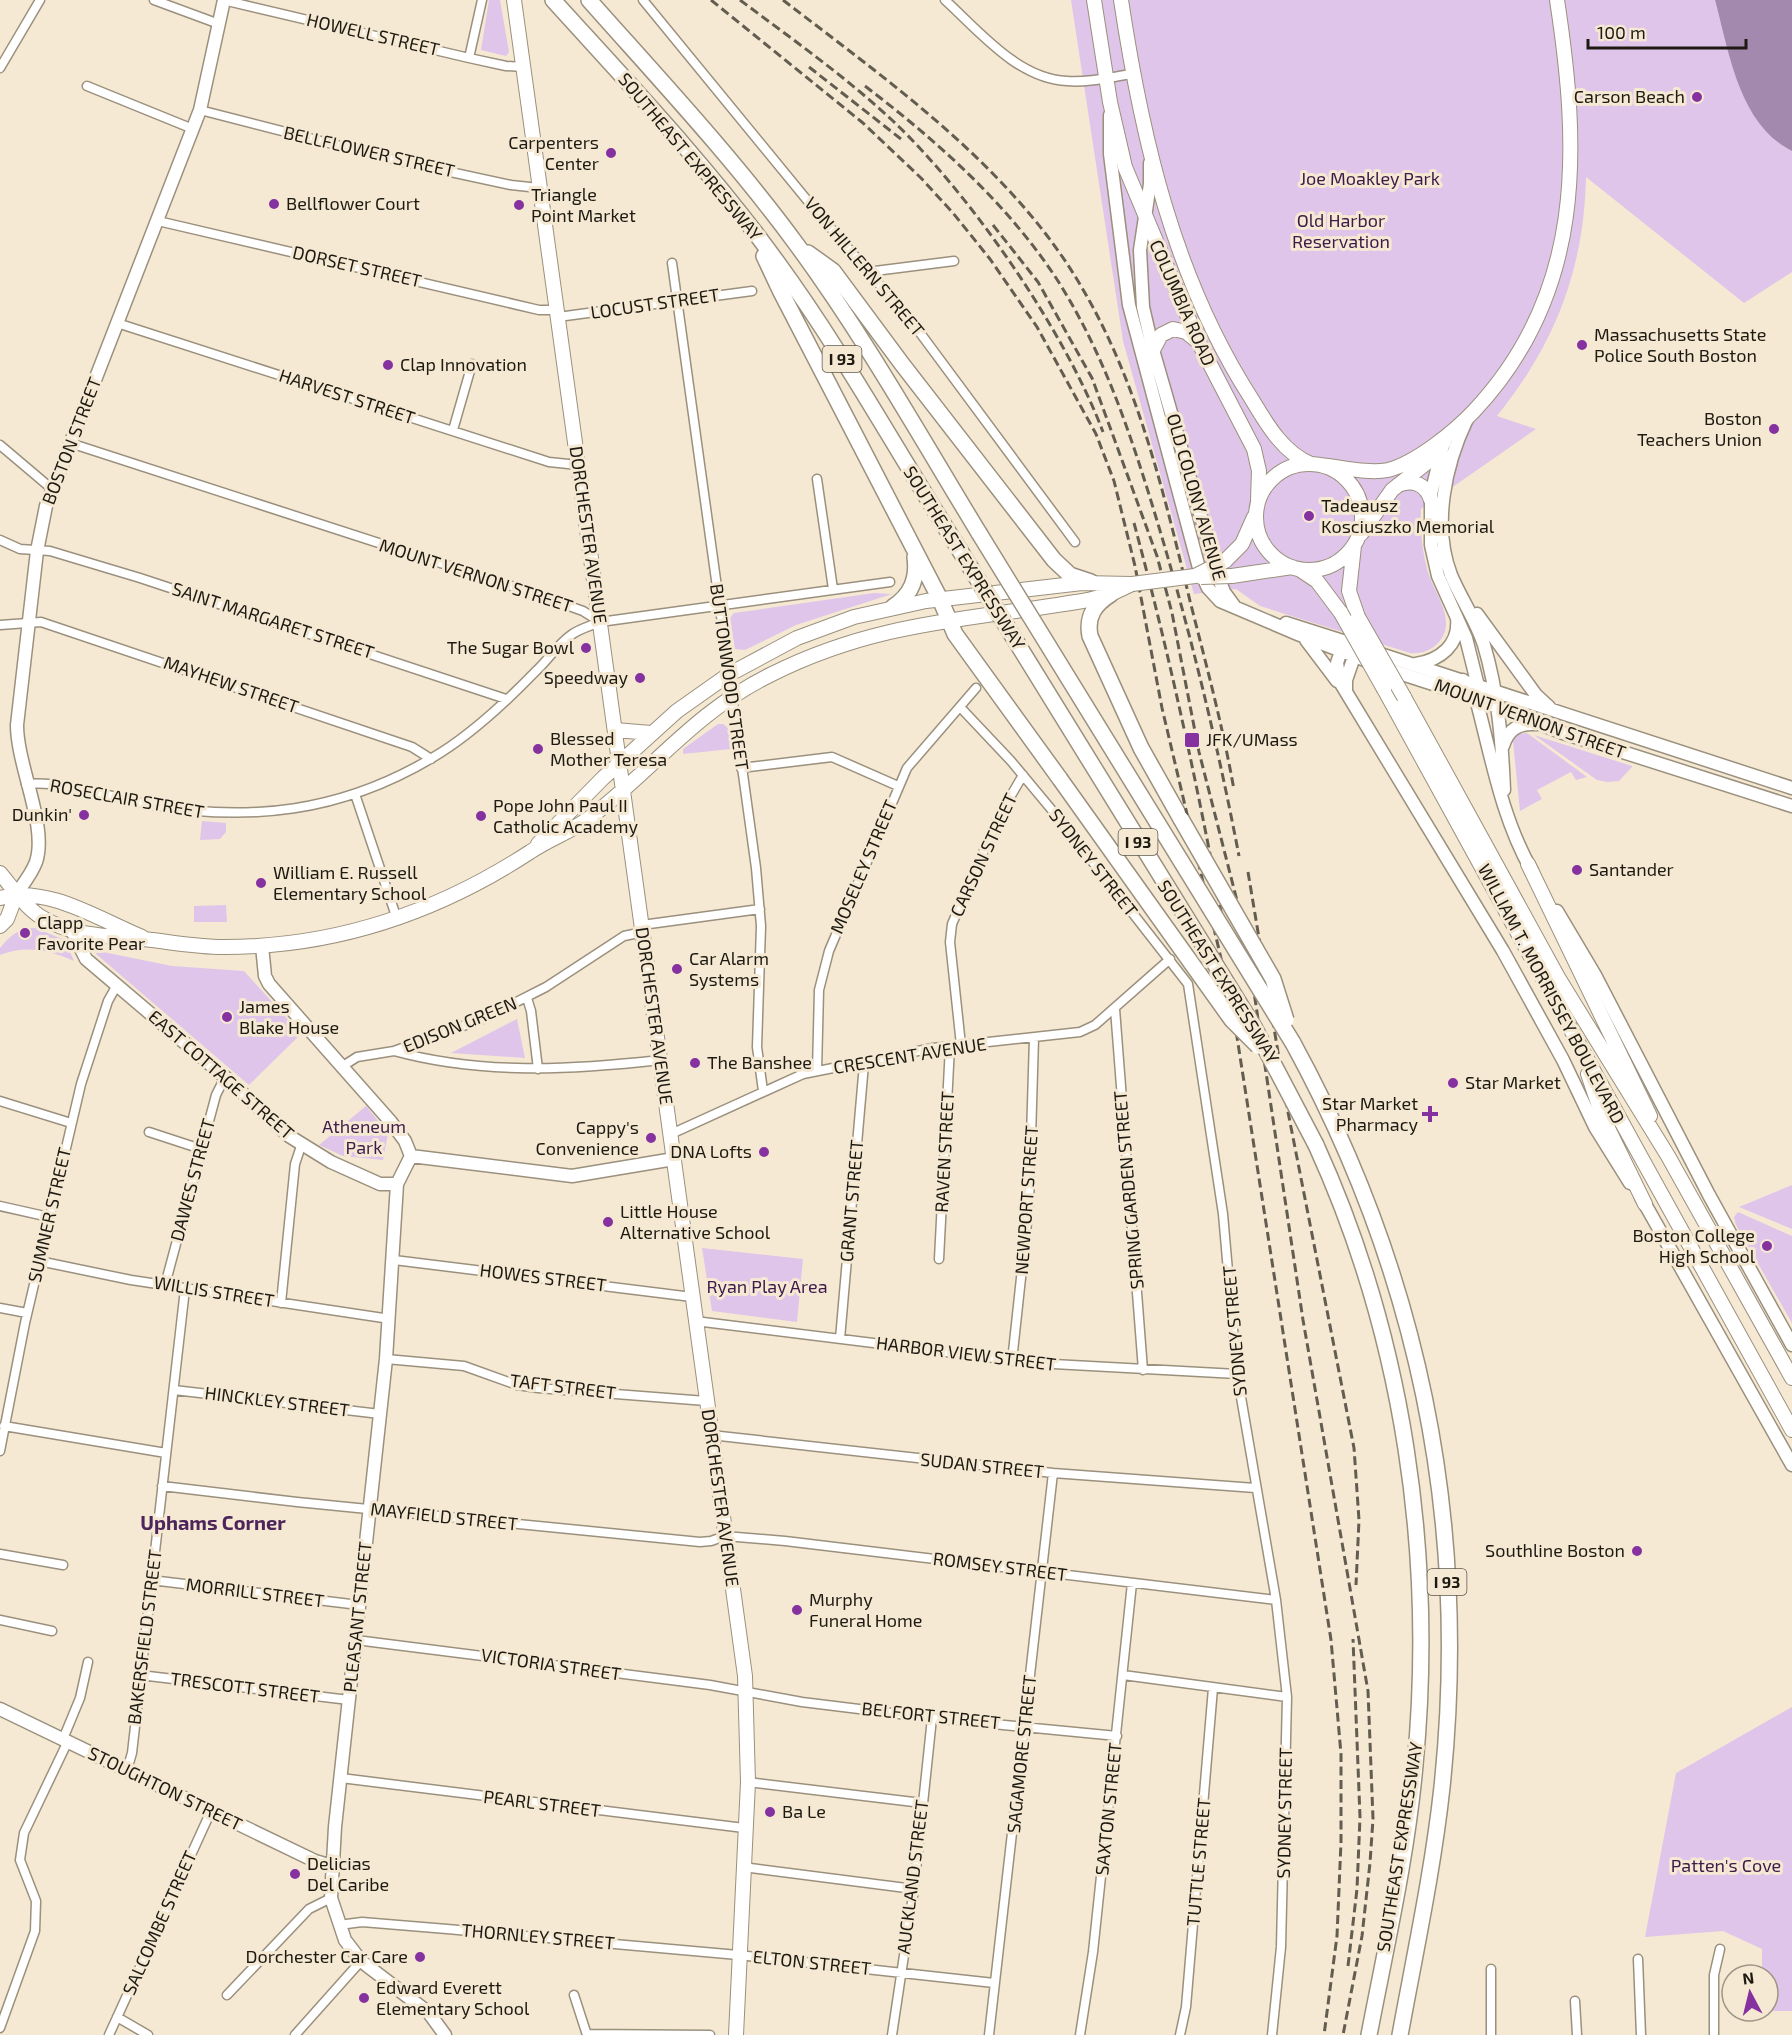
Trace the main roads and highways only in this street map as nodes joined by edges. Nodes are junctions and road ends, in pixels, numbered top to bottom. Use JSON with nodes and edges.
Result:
{"nodes":[{"id":1,"x":514,"y":0,"type":"edge"},
{"id":2,"x":553,"y":0,"type":"edge"},
{"id":3,"x":589,"y":0,"type":"edge"},
{"id":4,"x":1094,"y":0,"type":"edge"},
{"id":5,"x":1121,"y":0,"type":"edge"},
{"id":6,"x":1557,"y":0,"type":"edge"},
{"id":7,"x":1110,"y":102,"type":"joint"},
{"id":8,"x":1147,"y":144,"type":"joint"},
{"id":9,"x":753,"y":231,"type":"junction"},
{"id":10,"x":798,"y":247,"type":"junction"},
{"id":11,"x":1198,"y":341,"type":"junction"},
{"id":12,"x":1153,"y":350,"type":"road end"},
{"id":13,"x":1446,"y":438,"type":"junction"},
{"id":14,"x":1316,"y":464,"type":"junction"},
{"id":15,"x":1396,"y":486,"type":"junction"},
{"id":16,"x":1431,"y":500,"type":"road end"},
{"id":17,"x":1258,"y":505,"type":"junction"},
{"id":18,"x":911,"y":543,"type":"junction"},
{"id":19,"x":1356,"y":543,"type":"junction"},
{"id":20,"x":1295,"y":568,"type":"junction"},
{"id":21,"x":1190,"y":577,"type":"junction"},
{"id":22,"x":1091,"y":582,"type":"junction"},
{"id":23,"x":1132,"y":584,"type":"junction"},
{"id":24,"x":1111,"y":594,"type":"junction"},
{"id":25,"x":940,"y":599,"type":"junction"},
{"id":26,"x":893,"y":607,"type":"junction"},
{"id":27,"x":948,"y":620,"type":"junction"},
{"id":28,"x":615,"y":730,"type":"junction"},
{"id":29,"x":651,"y":733,"type":"junction"},
{"id":30,"x":620,"y":765,"type":"junction"},
{"id":31,"x":623,"y":789,"type":"junction"},
{"id":32,"x":533,"y":850,"type":"junction"},
{"id":33,"x":1528,"y":864,"type":"road end"},
{"id":34,"x":0,"y":873,"type":"edge"},
{"id":35,"x":17,"y":893,"type":"junction"},
{"id":36,"x":0,"y":898,"type":"edge"},
{"id":37,"x":0,"y":926,"type":"edge"},
{"id":38,"x":149,"y":940,"type":"junction"},
{"id":39,"x":1571,"y":1027,"type":"junction"},
{"id":40,"x":1293,"y":1043,"type":"junction"},
{"id":41,"x":1273,"y":1060,"type":"junction"},
{"id":42,"x":1668,"y":1156,"type":"junction"},
{"id":43,"x":1645,"y":1204,"type":"road end"},
{"id":44,"x":1792,"y":1378,"type":"edge"},
{"id":45,"x":1792,"y":1430,"type":"edge"},
{"id":46,"x":736,"y":2035,"type":"edge"},
{"id":47,"x":1369,"y":2035,"type":"edge"},
{"id":48,"x":1400,"y":2035,"type":"edge"}],
"edges":[{"from":1,"to":28,"type":"main road","name":"DORCHESTER AVENUE"},
{"from":2,"to":9,"type":"highway","name":"SOUTHEAST EXPRESSWAY","number":"I 93"},
{"from":3,"to":10,"type":"highway","name":"SOUTHEAST EXPRESSWAY","number":"I 93"},
{"from":4,"to":7,"type":"main road","name":"OLD COLONY AVENUE"},
{"from":5,"to":8,"type":"main road","name":"OLD COLONY AVENUE"},
{"from":6,"to":13,"type":"main road"},
{"from":7,"to":11,"type":"main road","name":"COLUMBIA ROAD"},
{"from":8,"to":14,"type":"main road","name":"COLUMBIA ROAD"},
{"from":9,"to":18,"type":"highway"},
{"from":9,"to":41,"type":"highway","name":"SOUTHEAST EXPRESSWAY","number":"I 93","bridge":true},
{"from":10,"to":22,"type":"highway"},
{"from":10,"to":40,"type":"highway","name":"SOUTHEAST EXPRESSWAY","number":"I 93","bridge":true},
{"from":11,"to":12,"type":"main road"},
{"from":11,"to":17,"type":"main road","name":"COLUMBIA ROAD"},
{"from":13,"to":14,"type":"main road"},
{"from":13,"to":15,"type":"main road"},
{"from":14,"to":17,"type":"main road"},
{"from":14,"to":19,"type":"main road"},
{"from":15,"to":16,"type":"main road"},
{"from":15,"to":19,"type":"main road"},
{"from":17,"to":20,"type":"main road"},
{"from":17,"to":21,"type":"main road","name":"COLUMBIA ROAD","bridge":true},
{"from":18,"to":25,"type":"highway"},
{"from":18,"to":26,"type":"highway"},
{"from":19,"to":20,"type":"main road"},
{"from":19,"to":42,"type":"main road","name":"WILLIAM T. MORRISSEY BOULEVARD","bridge":true},
{"from":20,"to":21,"type":"main road","name":"COLUMBIA ROAD","bridge":true},
{"from":20,"to":39,"type":"main road","name":"WILLIAM T. MORRISSEY BOULEVARD","bridge":true},
{"from":21,"to":23,"type":"main road","name":"COLUMBIA ROAD","bridge":true},
{"from":22,"to":23,"type":"main road","name":"COLUMBIA ROAD"},
{"from":22,"to":25,"type":"main road","name":"COLUMBIA ROAD"},
{"from":23,"to":24,"type":"main road","name":"COLUMBIA ROAD"},
{"from":24,"to":27,"type":"main road","name":"COLUMBIA ROAD"},
{"from":24,"to":40,"type":"highway","bridge":true},
{"from":25,"to":26,"type":"main road","name":"COLUMBIA ROAD"},
{"from":25,"to":27,"type":"highway"},
{"from":26,"to":29,"type":"main road","name":"COLUMBIA ROAD"},
{"from":27,"to":31,"type":"main road","name":"COLUMBIA ROAD"},
{"from":27,"to":41,"type":"highway","bridge":true},
{"from":28,"to":29,"type":"main road"},
{"from":28,"to":30,"type":"main road","name":"DORCHESTER AVENUE"},
{"from":29,"to":30,"type":"main road","name":"COLUMBIA ROAD"},
{"from":30,"to":31,"type":"main road","name":"DORCHESTER AVENUE"},
{"from":30,"to":32,"type":"main road","name":"COLUMBIA ROAD"},
{"from":31,"to":32,"type":"main road","name":"COLUMBIA ROAD"},
{"from":31,"to":46,"type":"main road","name":"DORCHESTER AVENUE"},
{"from":32,"to":38,"type":"main road","name":"COLUMBIA ROAD"},
{"from":33,"to":42,"type":"main road"},
{"from":34,"to":35,"type":"main road"},
{"from":35,"to":36,"type":"main road","name":"COLUMBIA ROAD"},
{"from":35,"to":37,"type":"main road"},
{"from":35,"to":38,"type":"main road","name":"COLUMBIA ROAD"},
{"from":35,"to":38,"type":"main road","name":"COLUMBIA ROAD"},
{"from":39,"to":43,"type":"main road"},
{"from":39,"to":45,"type":"main road","name":"WILLIAM T. MORRISSEY BOULEVARD"},
{"from":40,"to":48,"type":"highway","name":"SOUTHEAST EXPRESSWAY","number":"I 93"},
{"from":41,"to":47,"type":"highway","name":"SOUTHEAST EXPRESSWAY","number":"I 93","bridge":true},
{"from":42,"to":44,"type":"main road","name":"WILLIAM T. MORRISSEY BOULEVARD"}]}
